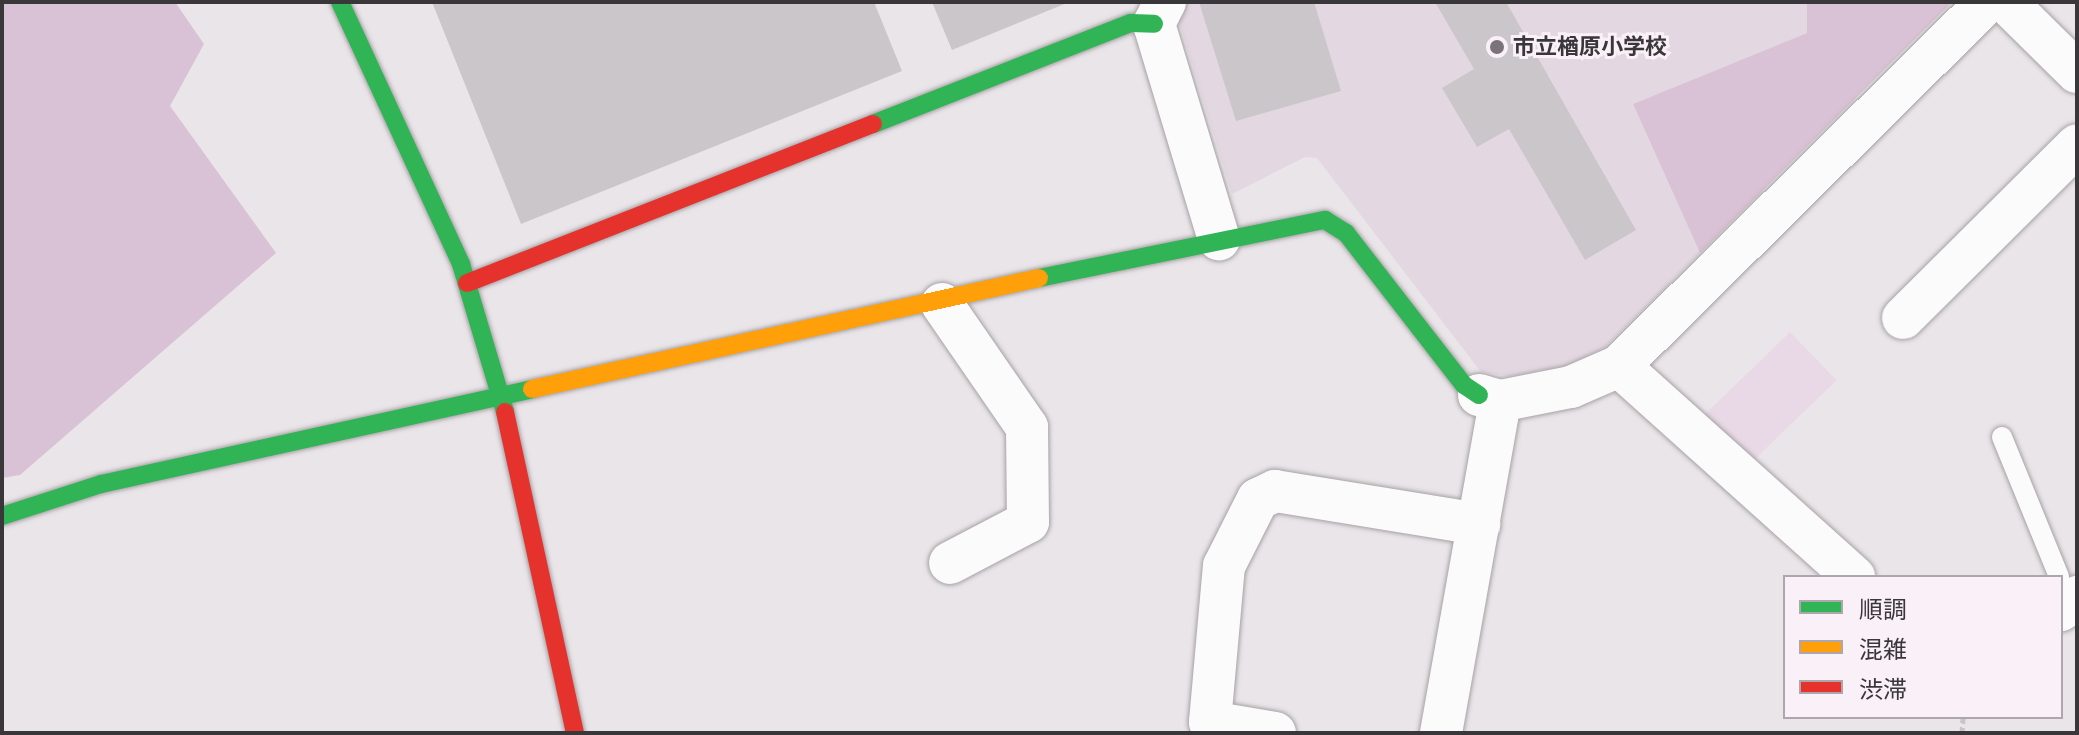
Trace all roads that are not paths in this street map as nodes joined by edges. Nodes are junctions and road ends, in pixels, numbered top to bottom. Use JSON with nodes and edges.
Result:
{"nodes":[{"id":1,"x":340,"y":2,"type":"edge"},
{"id":2,"x":1987,"y":2,"type":"edge"},
{"id":3,"x":2006,"y":2,"type":"edge"},
{"id":4,"x":1160,"y":13,"type":"edge"},
{"id":5,"x":2077,"y":72,"type":"edge"},
{"id":6,"x":2077,"y":145,"type":"edge"},
{"id":7,"x":1219,"y":239,"type":"junction"},
{"id":8,"x":467,"y":283,"type":"junction"},
{"id":9,"x":942,"y":304,"type":"junction"},
{"id":10,"x":1903,"y":318,"type":"dead end"},
{"id":11,"x":1619,"y":366,"type":"junction"},
{"id":12,"x":503,"y":398,"type":"junction"},
{"id":13,"x":1490,"y":398,"type":"junction"},
{"id":14,"x":2002,"y":437,"type":"dead end"},
{"id":15,"x":2,"y":516,"type":"edge"},
{"id":16,"x":1479,"y":524,"type":"junction"},
{"id":17,"x":950,"y":563,"type":"dead end"},
{"id":18,"x":1852,"y":575,"type":"edge"},
{"id":19,"x":2061,"y":575,"type":"edge"},
{"id":20,"x":575,"y":733,"type":"edge"},
{"id":21,"x":1275,"y":733,"type":"edge"},
{"id":22,"x":1441,"y":733,"type":"edge"}],
"edges":[{"from":1,"to":8,"type":"street"},
{"from":2,"to":11,"type":"street"},
{"from":3,"to":5,"type":"street"},
{"from":4,"to":7,"type":"street"},
{"from":4,"to":8,"type":"street"},
{"from":6,"to":10,"type":"street"},
{"from":7,"to":9,"type":"street"},
{"from":7,"to":13,"type":"street"},
{"from":8,"to":12,"type":"street"},
{"from":9,"to":12,"type":"street"},
{"from":9,"to":17,"type":"street"},
{"from":11,"to":13,"type":"street"},
{"from":11,"to":18,"type":"street"},
{"from":12,"to":15,"type":"street"},
{"from":12,"to":20,"type":"street"},
{"from":13,"to":16,"type":"street"},
{"from":14,"to":19,"type":"lane"},
{"from":16,"to":21,"type":"street"},
{"from":16,"to":22,"type":"street"}]}
